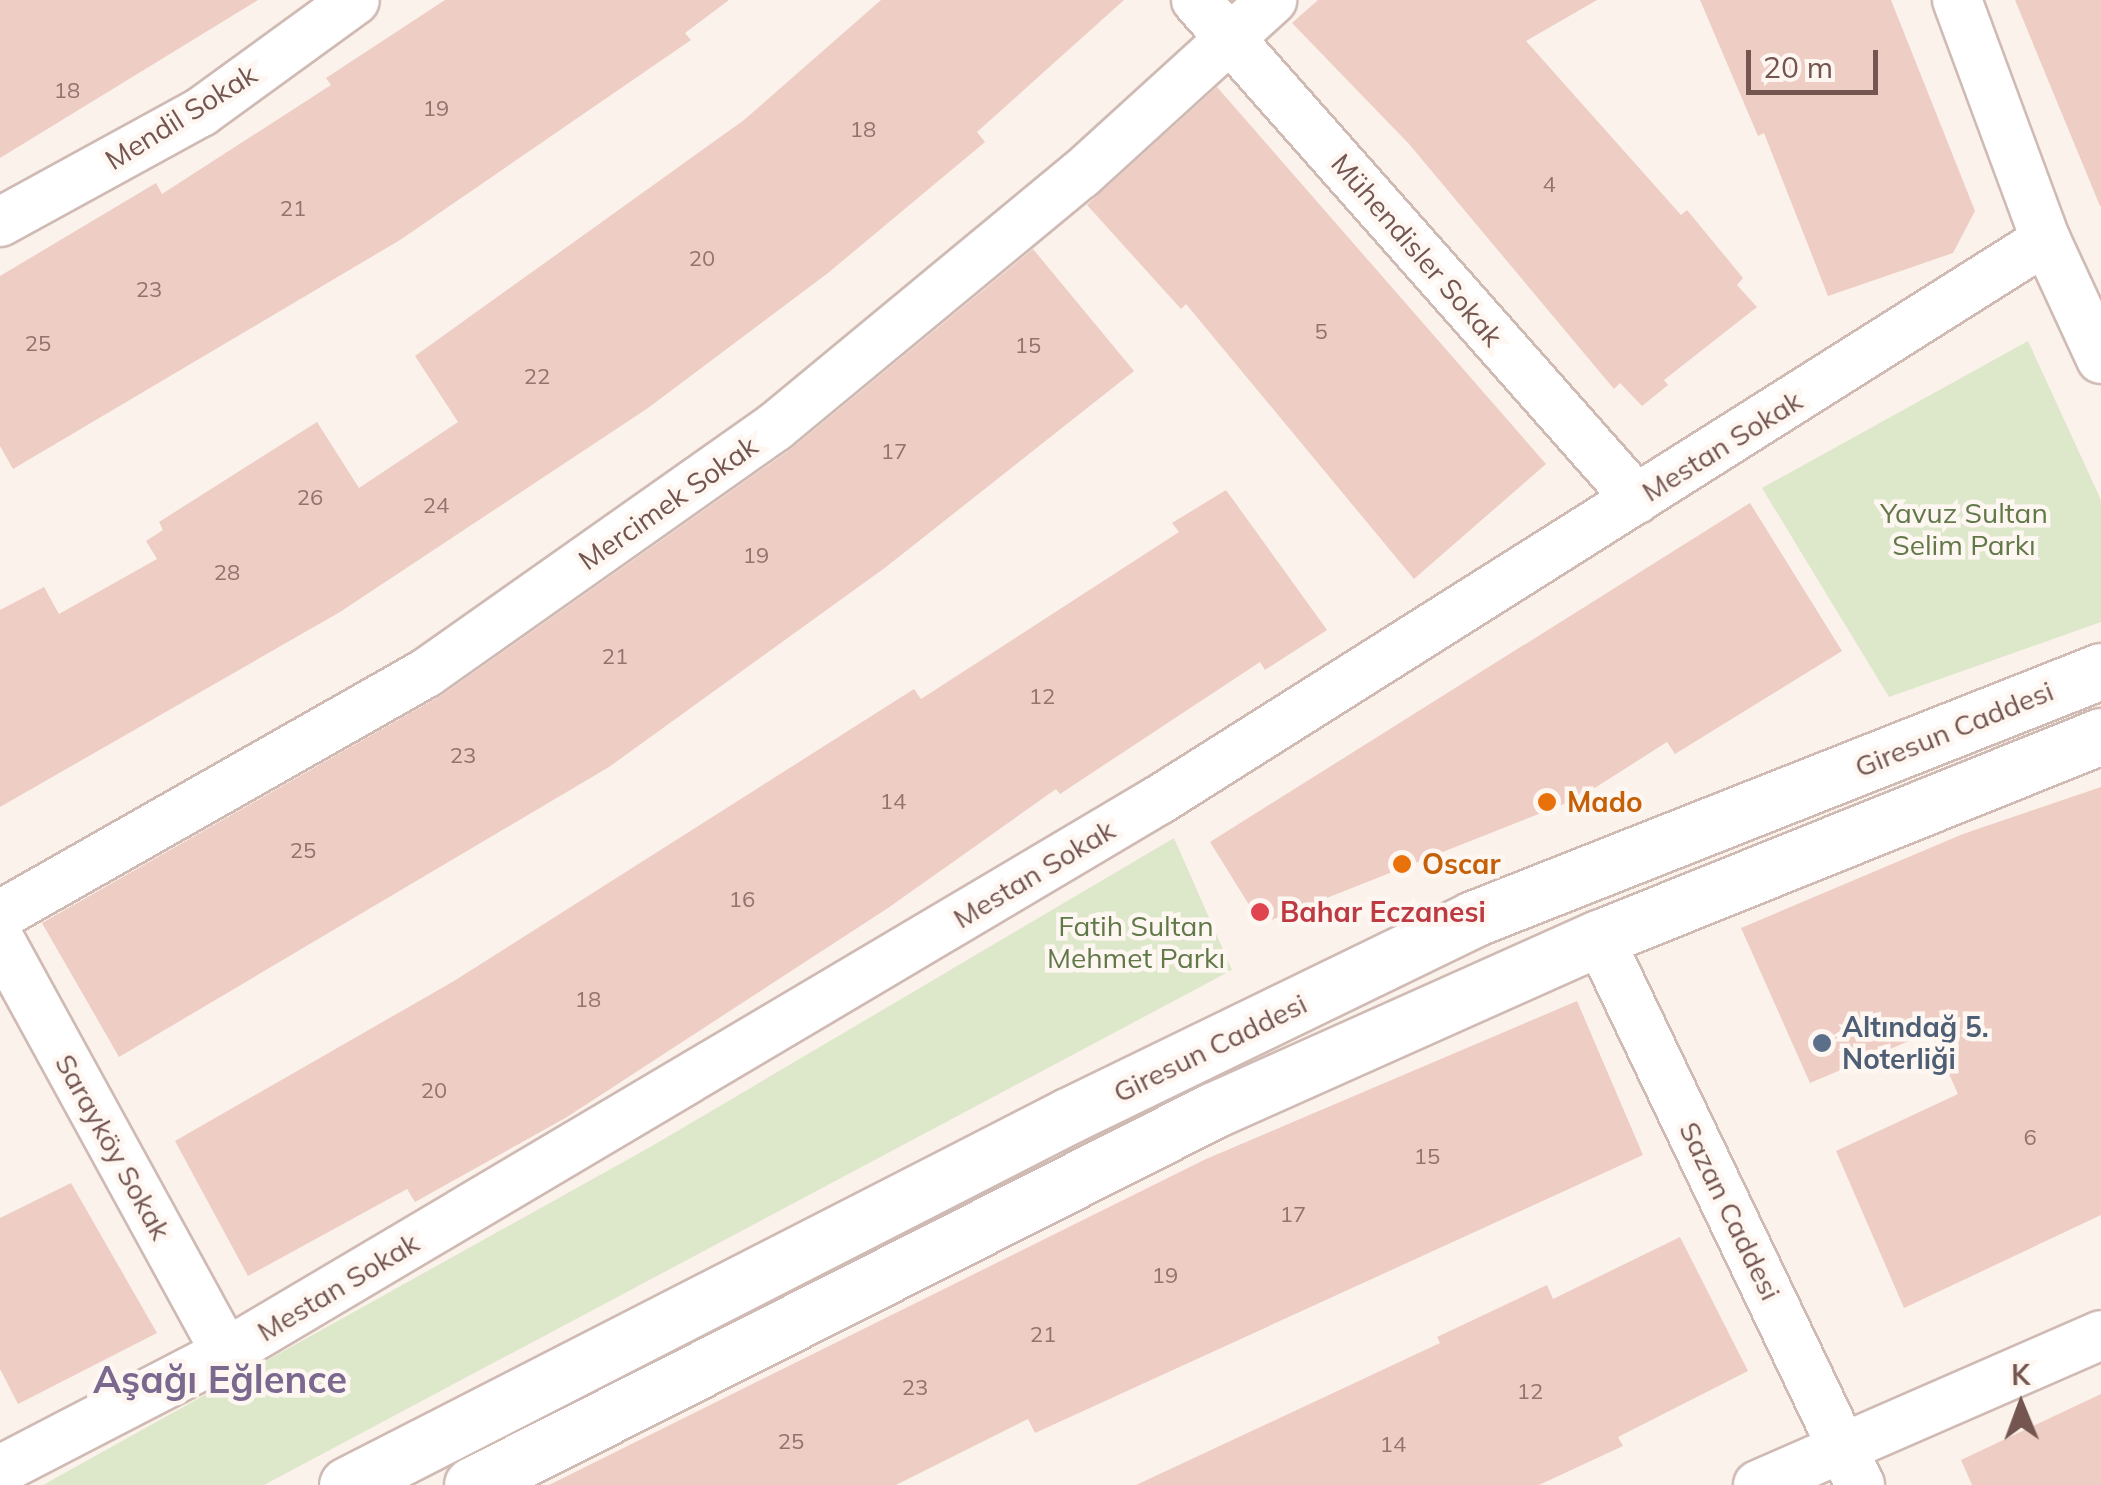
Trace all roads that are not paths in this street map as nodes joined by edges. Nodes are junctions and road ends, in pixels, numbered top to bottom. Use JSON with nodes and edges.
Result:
{"nodes":[{"id":1,"x":355,"y":0,"type":"edge"},
{"id":2,"x":1196,"y":0,"type":"edge"},
{"id":3,"x":1272,"y":0,"type":"edge"},
{"id":4,"x":1956,"y":0,"type":"edge"},
{"id":5,"x":1233,"y":42,"type":"junction"},
{"id":6,"x":0,"y":222,"type":"edge"},
{"id":7,"x":2046,"y":240,"type":"junction"},
{"id":8,"x":2101,"y":359,"type":"edge"},
{"id":9,"x":1637,"y":499,"type":"junction"},
{"id":10,"x":2101,"y":671,"type":"edge"},
{"id":11,"x":2101,"y":736,"type":"edge"},
{"id":12,"x":0,"y":916,"type":"edge"},
{"id":13,"x":1599,"y":938,"type":"junction"},
{"id":14,"x":0,"y":940,"type":"edge"},
{"id":15,"x":2101,"y":1335,"type":"edge"},
{"id":16,"x":226,"y":1353,"type":"junction"},
{"id":17,"x":1851,"y":1465,"type":"edge"},
{"id":18,"x":0,"y":1470,"type":"edge"},
{"id":19,"x":346,"y":1485,"type":"edge"},
{"id":20,"x":472,"y":1485,"type":"edge"},
{"id":21,"x":1758,"y":1485,"type":"edge"}],
"edges":[{"from":1,"to":6,"type":"street","name":"Mendil Sokak"},
{"from":2,"to":5,"type":"street","name":"Mühendisler Sokak"},
{"from":3,"to":5,"type":"street","name":"Mercimek Sokak"},
{"from":4,"to":7,"type":"street"},
{"from":5,"to":9,"type":"street","name":"Mühendisler Sokak"},
{"from":5,"to":12,"type":"street","name":"Mercimek Sokak"},
{"from":7,"to":8,"type":"street"},
{"from":7,"to":9,"type":"street","name":"Mestan Sokak"},
{"from":9,"to":16,"type":"street","name":"Mestan Sokak"},
{"from":10,"to":19,"type":"main road","name":"Giresun Caddesi"},
{"from":11,"to":13,"type":"main road","name":"Giresun Caddesi"},
{"from":13,"to":17,"type":"street","name":"Sazan Caddesi"},
{"from":13,"to":20,"type":"main road","name":"Giresun Caddesi"},
{"from":14,"to":16,"type":"street","name":"Sarayköy Sokak"},
{"from":15,"to":17,"type":"street"},
{"from":16,"to":18,"type":"street","name":"Mestan Sokak"},
{"from":17,"to":21,"type":"street"}]}
